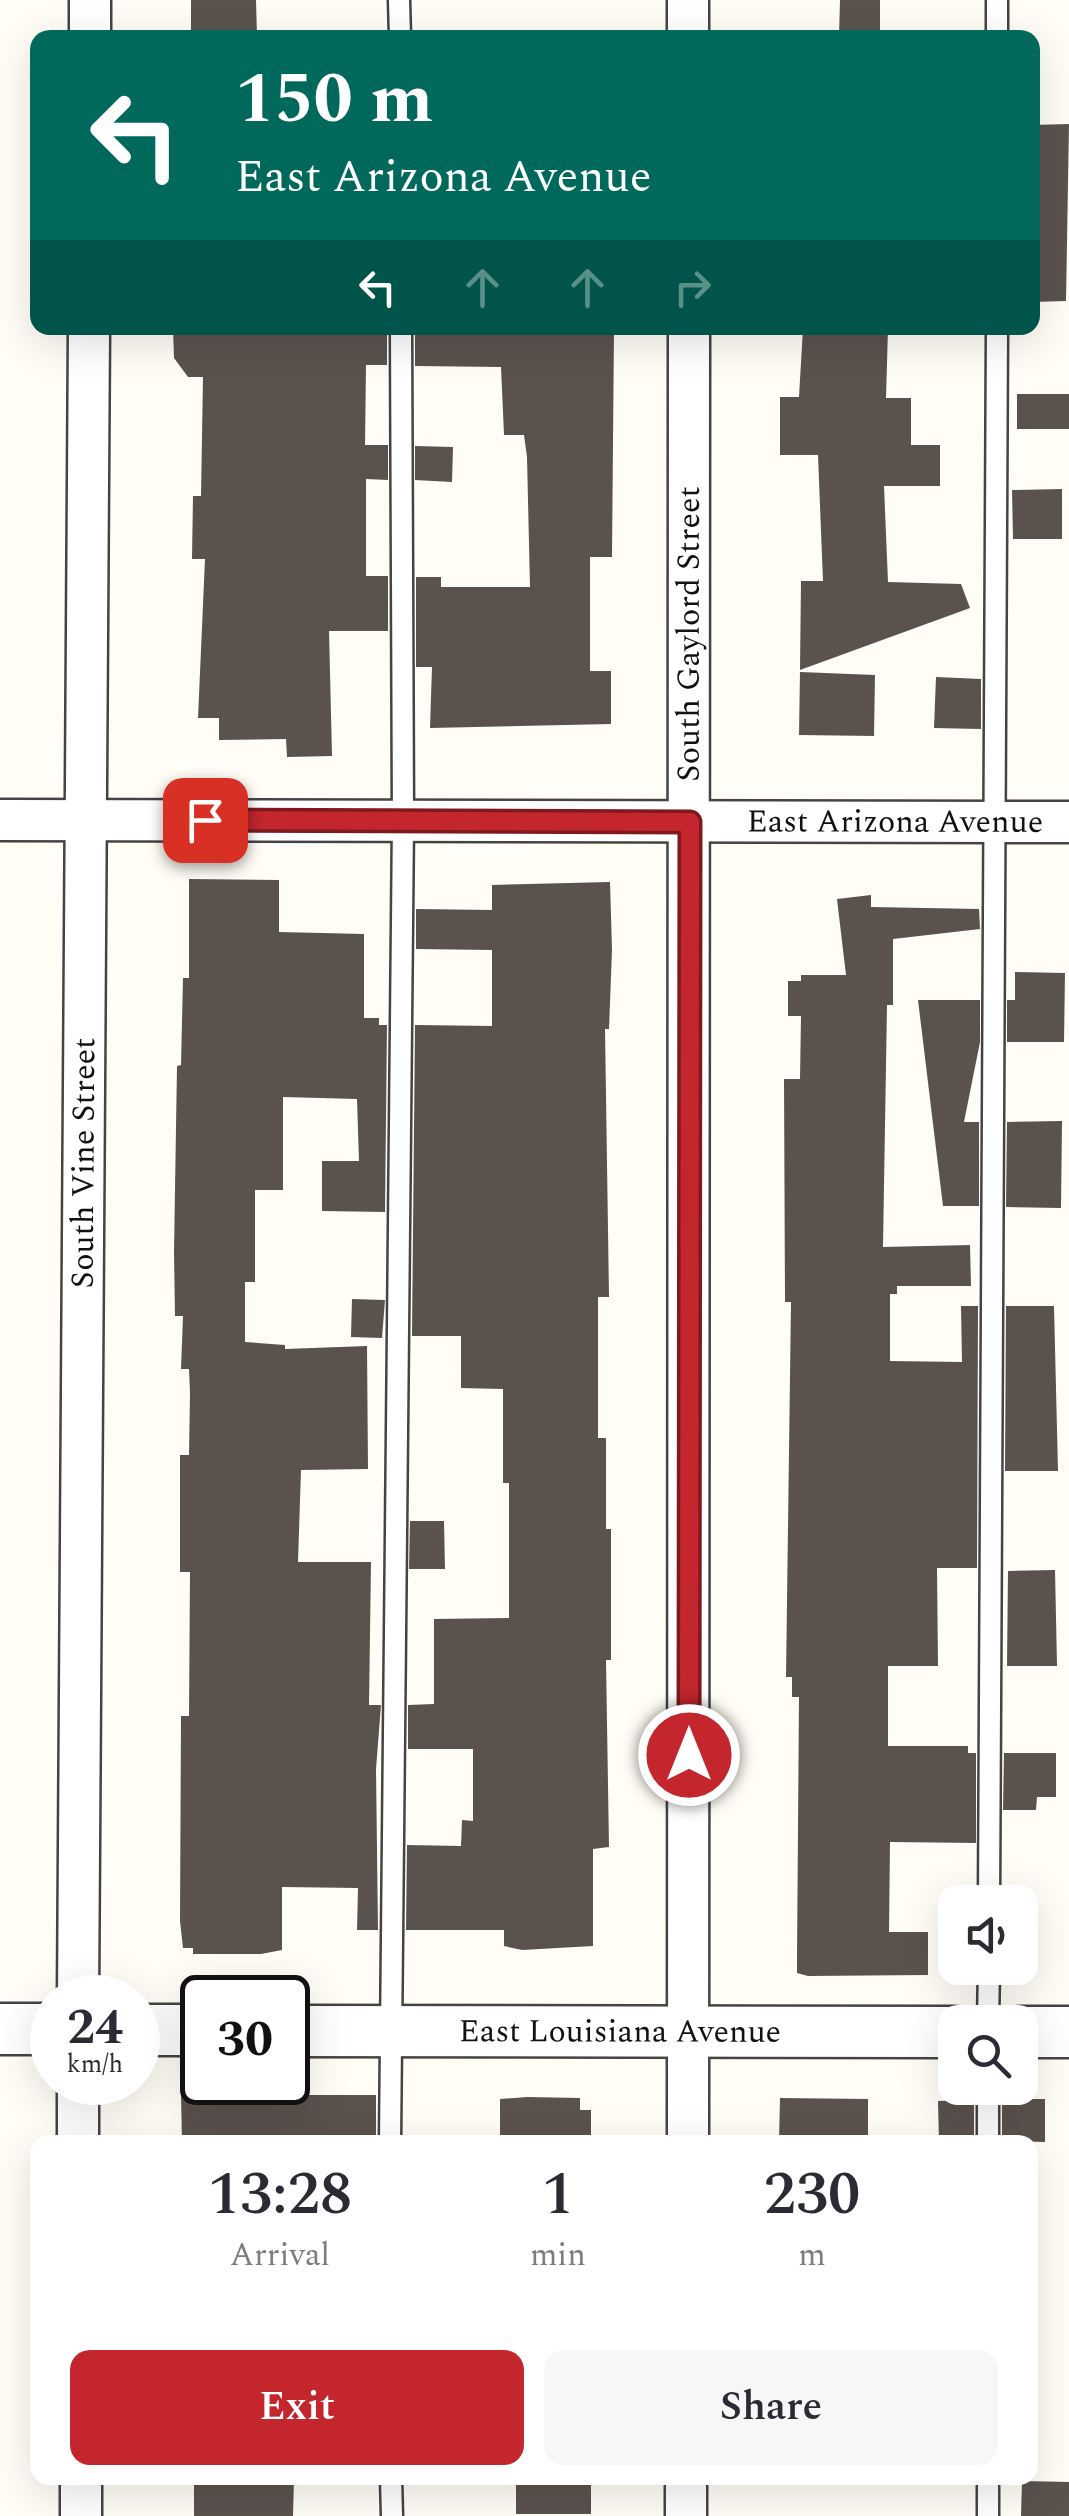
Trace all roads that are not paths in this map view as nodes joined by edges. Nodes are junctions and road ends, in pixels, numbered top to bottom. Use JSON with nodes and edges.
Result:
{"nodes":[{"id":1,"x":90,"y":0,"type":"edge"},
{"id":2,"x":400,"y":0,"type":"edge"},
{"id":3,"x":688,"y":0,"type":"edge"},
{"id":4,"x":998,"y":0,"type":"edge"},
{"id":5,"x":90,"y":30,"type":"edge"},
{"id":6,"x":400,"y":30,"type":"edge"},
{"id":7,"x":688,"y":30,"type":"edge"},
{"id":8,"x":998,"y":30,"type":"edge"},
{"id":9,"x":89,"y":335,"type":"edge"},
{"id":10,"x":401,"y":335,"type":"edge"},
{"id":11,"x":689,"y":335,"type":"edge"},
{"id":12,"x":997,"y":335,"type":"edge"},
{"id":13,"x":0,"y":820,"type":"edge"},
{"id":14,"x":86,"y":820,"type":"junction"},
{"id":15,"x":403,"y":821,"type":"junction"},
{"id":16,"x":690,"y":822,"type":"junction"},
{"id":17,"x":997,"y":822,"type":"junction"},
{"id":18,"x":1069,"y":822,"type":"edge"},
{"id":19,"x":989,"y":1885,"type":"edge"},
{"id":20,"x":78,"y":1975,"type":"edge"},
{"id":21,"x":0,"y":2029,"type":"edge"},
{"id":22,"x":30,"y":2029,"type":"edge"},
{"id":23,"x":310,"y":2031,"type":"edge"},
{"id":24,"x":390,"y":2032,"type":"junction"},
{"id":25,"x":688,"y":2032,"type":"junction"},
{"id":26,"x":938,"y":2032,"type":"edge"},
{"id":27,"x":1038,"y":2032,"type":"edge"},
{"id":28,"x":1069,"y":2032,"type":"edge"},
{"id":29,"x":78,"y":2105,"type":"edge"},
{"id":30,"x":988,"y":2105,"type":"edge"},
{"id":31,"x":78,"y":2135,"type":"edge"},
{"id":32,"x":390,"y":2135,"type":"edge"},
{"id":33,"x":688,"y":2135,"type":"edge"},
{"id":34,"x":988,"y":2135,"type":"edge"},
{"id":35,"x":81,"y":2485,"type":"edge"},
{"id":36,"x":392,"y":2485,"type":"edge"},
{"id":37,"x":686,"y":2485,"type":"edge"},
{"id":38,"x":988,"y":2485,"type":"edge"},
{"id":39,"x":81,"y":2516,"type":"edge"},
{"id":40,"x":392,"y":2516,"type":"edge"},
{"id":41,"x":686,"y":2516,"type":"edge"},
{"id":42,"x":988,"y":2516,"type":"edge"}],
"edges":[{"from":1,"to":5,"type":"street"},
{"from":2,"to":6,"type":"lane"},
{"from":3,"to":7,"type":"street"},
{"from":4,"to":8,"type":"lane"},
{"from":9,"to":14,"type":"street","name":"South Vine Street"},
{"from":10,"to":15,"type":"lane"},
{"from":11,"to":16,"type":"street","name":"South Gaylord Street"},
{"from":12,"to":17,"type":"lane"},
{"from":13,"to":14,"type":"street","name":"East Arizona Avenue"},
{"from":14,"to":15,"type":"street","name":"East Arizona Avenue"},
{"from":14,"to":20,"type":"street","name":"South Vine Street"},
{"from":15,"to":16,"type":"street","name":"East Arizona Avenue"},
{"from":15,"to":24,"type":"lane"},
{"from":16,"to":17,"type":"street","name":"East Arizona Avenue"},
{"from":16,"to":25,"type":"street","name":"South Gaylord Street"},
{"from":17,"to":18,"type":"street","name":"East Arizona Avenue"},
{"from":17,"to":19,"type":"lane"},
{"from":21,"to":22,"type":"street"},
{"from":23,"to":24,"type":"street","name":"East Louisiana Avenue"},
{"from":24,"to":25,"type":"street","name":"East Louisiana Avenue"},
{"from":24,"to":32,"type":"lane"},
{"from":25,"to":26,"type":"street","name":"East Louisiana Avenue"},
{"from":25,"to":33,"type":"street","name":"South Gaylord Street"},
{"from":27,"to":28,"type":"street"},
{"from":29,"to":31,"type":"street"},
{"from":30,"to":34,"type":"lane"},
{"from":35,"to":39,"type":"street"},
{"from":36,"to":40,"type":"lane"},
{"from":37,"to":41,"type":"street"},
{"from":38,"to":42,"type":"lane"}]}
